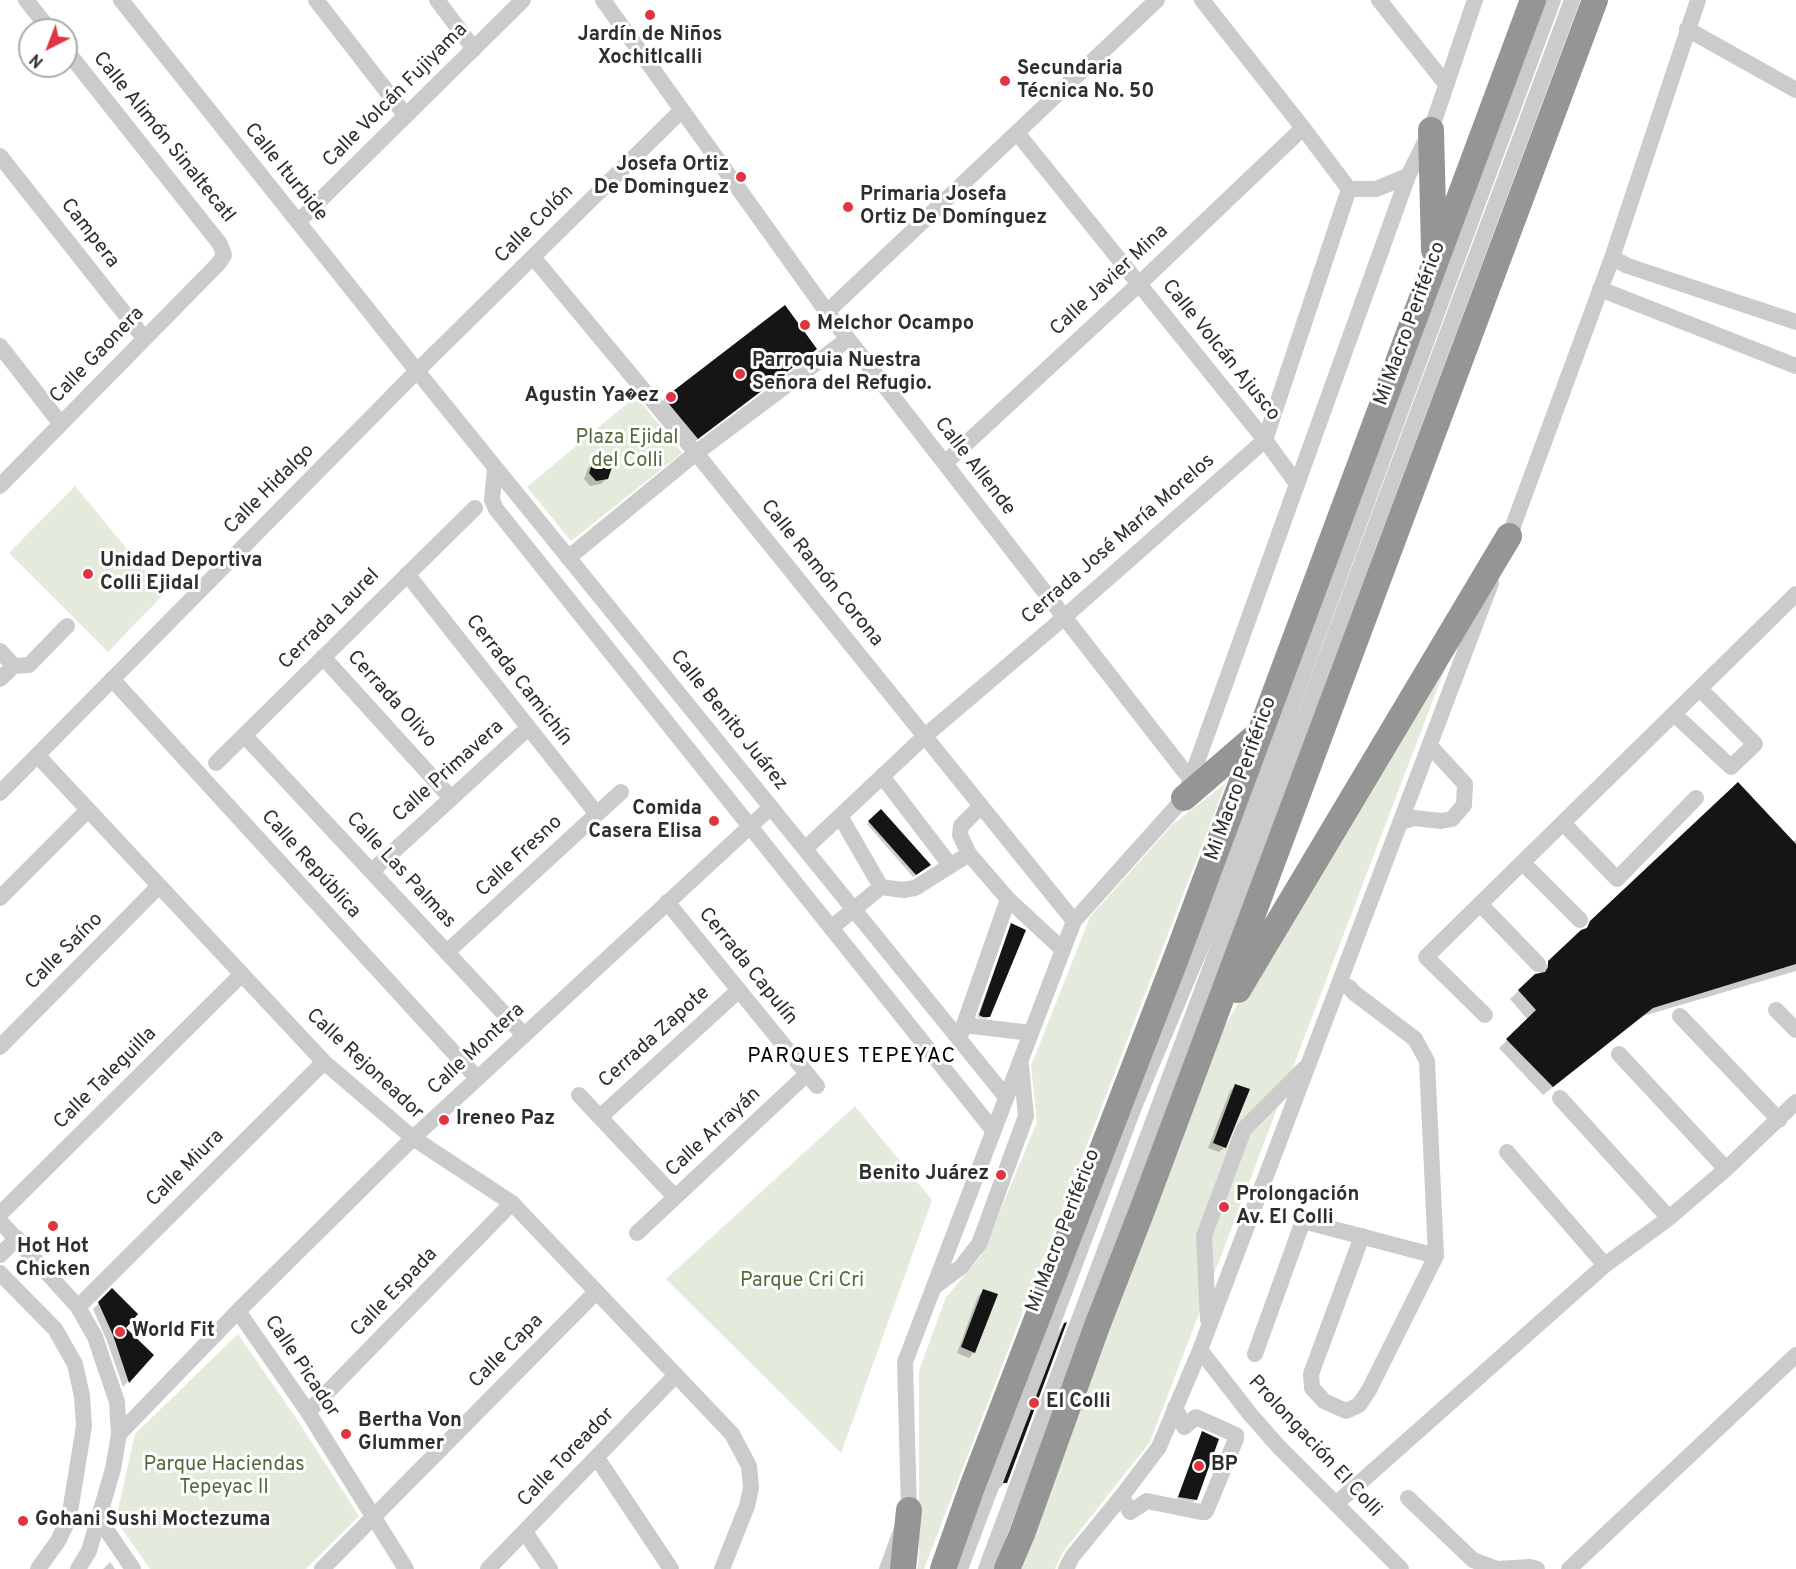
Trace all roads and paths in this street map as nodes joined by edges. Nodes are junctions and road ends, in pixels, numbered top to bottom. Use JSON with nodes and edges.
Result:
{"nodes":[{"id":1,"x":26,"y":0,"type":"edge"},
{"id":2,"x":121,"y":0,"type":"edge"},
{"id":3,"x":316,"y":0,"type":"edge"},
{"id":4,"x":437,"y":0,"type":"edge"},
{"id":5,"x":523,"y":0,"type":"edge"},
{"id":6,"x":603,"y":0,"type":"edge"},
{"id":7,"x":1157,"y":0,"type":"edge"},
{"id":8,"x":1202,"y":0,"type":"edge"},
{"id":9,"x":1379,"y":0,"type":"edge"},
{"id":10,"x":1475,"y":0,"type":"edge"},
{"id":11,"x":1533,"y":0,"type":"edge"},
{"id":12,"x":1553,"y":0,"type":"edge"},
{"id":13,"x":1572,"y":0,"type":"edge"},
{"id":14,"x":1595,"y":0,"type":"edge"},
{"id":15,"x":1698,"y":0,"type":"edge"},
{"id":16,"x":40,"y":18,"type":"edge"},
{"id":17,"x":1687,"y":29,"type":"junction"},
{"id":18,"x":474,"y":49,"type":"junction"},
{"id":19,"x":78,"y":65,"type":"edge"},
{"id":20,"x":1445,"y":83,"type":"junction"},
{"id":21,"x":1796,"y":90,"type":"edge"},
{"id":22,"x":682,"y":110,"type":"junction"},
{"id":23,"x":406,"y":116,"type":"junction"},
{"id":24,"x":1303,"y":128,"type":"junction"},
{"id":25,"x":1431,"y":130,"type":"junction"},
{"id":26,"x":1018,"y":134,"type":"junction"},
{"id":27,"x":0,"y":156,"type":"edge"},
{"id":28,"x":1408,"y":176,"type":"junction"},
{"id":29,"x":1349,"y":189,"type":"junction"},
{"id":30,"x":298,"y":222,"type":"junction"},
{"id":31,"x":224,"y":255,"type":"joint"},
{"id":32,"x":533,"y":257,"type":"junction"},
{"id":33,"x":1612,"y":258,"type":"junction"},
{"id":34,"x":1434,"y":265,"type":"junction"},
{"id":35,"x":1139,"y":284,"type":"junction"},
{"id":36,"x":1600,"y":289,"type":"junction"},
{"id":37,"x":827,"y":312,"type":"junction"},
{"id":38,"x":1796,"y":322,"type":"edge"},
{"id":39,"x":144,"y":338,"type":"junction"},
{"id":40,"x":848,"y":339,"type":"junction"},
{"id":41,"x":0,"y":346,"type":"edge"},
{"id":42,"x":1796,"y":366,"type":"edge"},
{"id":43,"x":417,"y":371,"type":"junction"},
{"id":44,"x":61,"y":423,"type":"junction"},
{"id":45,"x":1265,"y":440,"type":"junction"},
{"id":46,"x":696,"y":453,"type":"junction"},
{"id":47,"x":945,"y":464,"type":"junction"},
{"id":48,"x":495,"y":468,"type":"junction"},
{"id":49,"x":1297,"y":484,"type":"junction"},
{"id":50,"x":0,"y":486,"type":"edge"},
{"id":51,"x":475,"y":508,"type":"dead end"},
{"id":52,"x":1509,"y":536,"type":"junction"},
{"id":53,"x":568,"y":558,"type":"junction"},
{"id":54,"x":407,"y":574,"type":"junction"},
{"id":55,"x":1796,"y":594,"type":"edge"},
{"id":56,"x":1064,"y":617,"type":"junction"},
{"id":57,"x":67,"y":626,"type":"dead end"},
{"id":58,"x":0,"y":651,"type":"edge"},
{"id":59,"x":323,"y":657,"type":"junction"},
{"id":60,"x":14,"y":666,"type":"junction"},
{"id":61,"x":0,"y":679,"type":"edge"},
{"id":62,"x":112,"y":679,"type":"junction"},
{"id":63,"x":1700,"y":689,"type":"junction"},
{"id":64,"x":1674,"y":714,"type":"junction"},
{"id":65,"x":528,"y":728,"type":"junction"},
{"id":66,"x":1259,"y":733,"type":"junction"},
{"id":67,"x":244,"y":735,"type":"junction"},
{"id":68,"x":925,"y":736,"type":"junction"},
{"id":69,"x":1430,"y":746,"type":"junction"},
{"id":70,"x":37,"y":755,"type":"junction"},
{"id":71,"x":216,"y":763,"type":"dead end"},
{"id":72,"x":882,"y":776,"type":"junction"},
{"id":73,"x":1188,"y":788,"type":"junction"},
{"id":74,"x":621,"y":792,"type":"dead end"},
{"id":75,"x":0,"y":793,"type":"edge"},
{"id":76,"x":452,"y":798,"type":"junction"},
{"id":77,"x":1696,"y":798,"type":"dead end"},
{"id":78,"x":981,"y":806,"type":"junction"},
{"id":79,"x":771,"y":807,"type":"junction"},
{"id":80,"x":88,"y":810,"type":"junction"},
{"id":81,"x":597,"y":814,"type":"junction"},
{"id":82,"x":840,"y":816,"type":"junction"},
{"id":83,"x":1401,"y":822,"type":"junction"},
{"id":84,"x":1563,"y":823,"type":"junction"},
{"id":85,"x":750,"y":826,"type":"junction"},
{"id":86,"x":805,"y":849,"type":"junction"},
{"id":87,"x":969,"y":855,"type":"junction"},
{"id":88,"x":1522,"y":863,"type":"junction"},
{"id":89,"x":950,"y":865,"type":"junction"},
{"id":90,"x":372,"y":871,"type":"junction"},
{"id":91,"x":159,"y":886,"type":"junction"},
{"id":92,"x":881,"y":887,"type":"junction"},
{"id":93,"x":0,"y":898,"type":"edge"},
{"id":94,"x":1008,"y":899,"type":"junction"},
{"id":95,"x":668,"y":903,"type":"junction"},
{"id":96,"x":1480,"y":904,"type":"junction"},
{"id":97,"x":854,"y":910,"type":"junction"},
{"id":98,"x":1580,"y":920,"type":"dead end"},
{"id":99,"x":1074,"y":921,"type":"junction"},
{"id":100,"x":831,"y":928,"type":"junction"},
{"id":101,"x":1063,"y":950,"type":"junction"},
{"id":102,"x":447,"y":952,"type":"junction"},
{"id":103,"x":1538,"y":964,"type":"dead end"},
{"id":104,"x":242,"y":974,"type":"junction"},
{"id":105,"x":1340,"y":983,"type":"junction"},
{"id":106,"x":739,"y":990,"type":"junction"},
{"id":107,"x":1776,"y":1010,"type":"dead end"},
{"id":108,"x":1485,"y":1015,"type":"dead end"},
{"id":109,"x":1680,"y":1016,"type":"dead end"},
{"id":110,"x":1796,"y":1030,"type":"edge"},
{"id":111,"x":962,"y":1032,"type":"junction"},
{"id":112,"x":1031,"y":1033,"type":"junction"},
{"id":113,"x":524,"y":1035,"type":"junction"},
{"id":114,"x":0,"y":1047,"type":"edge"},
{"id":115,"x":1619,"y":1054,"type":"dead end"},
{"id":116,"x":1198,"y":1060,"type":"junction"},
{"id":117,"x":1020,"y":1061,"type":"junction"},
{"id":118,"x":324,"y":1062,"type":"junction"},
{"id":119,"x":1309,"y":1064,"type":"junction"},
{"id":120,"x":477,"y":1078,"type":"junction"},
{"id":121,"x":812,"y":1080,"type":"joint"},
{"id":122,"x":579,"y":1095,"type":"dead end"},
{"id":123,"x":1006,"y":1097,"type":"junction"},
{"id":124,"x":1560,"y":1098,"type":"dead end"},
{"id":125,"x":1796,"y":1102,"type":"edge"},
{"id":126,"x":600,"y":1117,"type":"junction"},
{"id":127,"x":1779,"y":1120,"type":"junction"},
{"id":128,"x":993,"y":1130,"type":"junction"},
{"id":129,"x":413,"y":1138,"type":"junction"},
{"id":130,"x":1507,"y":1152,"type":"dead end"},
{"id":131,"x":1726,"y":1169,"type":"junction"},
{"id":132,"x":675,"y":1197,"type":"junction"},
{"id":133,"x":512,"y":1203,"type":"junction"},
{"id":134,"x":0,"y":1214,"type":"edge"},
{"id":135,"x":1669,"y":1218,"type":"junction"},
{"id":136,"x":0,"y":1221,"type":"edge"},
{"id":137,"x":637,"y":1233,"type":"dead end"},
{"id":138,"x":1362,"y":1236,"type":"junction"},
{"id":139,"x":17,"y":1238,"type":"junction"},
{"id":140,"x":0,"y":1256,"type":"edge"},
{"id":141,"x":1436,"y":1256,"type":"junction"},
{"id":142,"x":1605,"y":1265,"type":"junction"},
{"id":143,"x":0,"y":1273,"type":"edge"},
{"id":144,"x":934,"y":1287,"type":"junction"},
{"id":145,"x":596,"y":1292,"type":"junction"},
{"id":146,"x":78,"y":1307,"type":"junction"},
{"id":147,"x":238,"y":1311,"type":"junction"},
{"id":148,"x":1209,"y":1327,"type":"junction"},
{"id":149,"x":1200,"y":1350,"type":"junction"},
{"id":150,"x":1255,"y":1354,"type":"dead end"},
{"id":151,"x":1796,"y":1355,"type":"edge"},
{"id":152,"x":675,"y":1376,"type":"junction"},
{"id":153,"x":1175,"y":1407,"type":"junction"},
{"id":154,"x":308,"y":1412,"type":"junction"},
{"id":155,"x":119,"y":1434,"type":"junction"},
{"id":156,"x":597,"y":1458,"type":"junction"},
{"id":157,"x":1122,"y":1496,"type":"junction"},
{"id":158,"x":1408,"y":1498,"type":"dead end"},
{"id":159,"x":1337,"y":1503,"type":"junction"},
{"id":160,"x":909,"y":1510,"type":"junction"},
{"id":161,"x":372,"y":1517,"type":"junction"},
{"id":162,"x":99,"y":1519,"type":"junction"},
{"id":163,"x":525,"y":1532,"type":"junction"},
{"id":164,"x":1400,"y":1568,"type":"edge"},
{"id":165,"x":38,"y":1569,"type":"edge"},
{"id":166,"x":78,"y":1569,"type":"edge"},
{"id":167,"x":133,"y":1569,"type":"edge"},
{"id":168,"x":322,"y":1569,"type":"edge"},
{"id":169,"x":406,"y":1569,"type":"edge"},
{"id":170,"x":488,"y":1569,"type":"edge"},
{"id":171,"x":550,"y":1569,"type":"edge"},
{"id":172,"x":670,"y":1569,"type":"edge"},
{"id":173,"x":722,"y":1569,"type":"edge"},
{"id":174,"x":887,"y":1569,"type":"edge"},
{"id":175,"x":903,"y":1569,"type":"edge"},
{"id":176,"x":943,"y":1569,"type":"edge"},
{"id":177,"x":960,"y":1569,"type":"edge"},
{"id":178,"x":986,"y":1569,"type":"edge"},
{"id":179,"x":1007,"y":1569,"type":"edge"},
{"id":180,"x":1066,"y":1569,"type":"edge"},
{"id":181,"x":1537,"y":1569,"type":"edge"},
{"id":182,"x":1569,"y":1569,"type":"edge"}],
"edges":[{"from":1,"to":16,"type":"street"},
{"from":2,"to":30,"type":"street","name":"Calle Iturbide"},
{"from":3,"to":23,"type":"street"},
{"from":4,"to":18,"type":"street"},
{"from":5,"to":18,"type":"street","name":"Calle Volcán Fujiyama"},
{"from":6,"to":22,"type":"street","name":"Calle Allende"},
{"from":7,"to":26,"type":"street"},
{"from":8,"to":24,"type":"street"},
{"from":9,"to":20,"type":"street"},
{"from":10,"to":20,"type":"street"},
{"from":11,"to":34,"type":"highway"},
{"from":12,"to":177,"type":"street","name":"Mi Macro Periférico"},
{"from":13,"to":178,"type":"street","name":"Mi Macro Periférico"},
{"from":14,"to":116,"type":"highway"},
{"from":15,"to":17,"type":"street"},
{"from":17,"to":21,"type":"street"},
{"from":17,"to":33,"type":"street"},
{"from":18,"to":23,"type":"street","name":"Calle Volcán Fujiyama"},
{"from":19,"to":31,"type":"street","name":"Calle Alimón Sinaltecatl"},
{"from":20,"to":25,"type":"street"},
{"from":22,"to":32,"type":"street","name":"Calle Colón"},
{"from":22,"to":37,"type":"street","name":"Calle Allende"},
{"from":23,"to":30,"type":"street","name":"Calle Volcán Fujiyama"},
{"from":24,"to":29,"type":"street"},
{"from":24,"to":35,"type":"street","name":"Calle Javier Mina"},
{"from":25,"to":28,"type":"street"},
{"from":25,"to":34,"type":"highway"},
{"from":26,"to":35,"type":"street","name":"Calle Volcán Ajusco"},
{"from":26,"to":37,"type":"street"},
{"from":27,"to":39,"type":"street","name":"Campera"},
{"from":28,"to":29,"type":"street"},
{"from":28,"to":49,"type":"street"},
{"from":29,"to":45,"type":"street"},
{"from":30,"to":43,"type":"street","name":"Calle Iturbide"},
{"from":31,"to":39,"type":"street","name":"Calle Gaonera"},
{"from":32,"to":43,"type":"street","name":"Calle Colón"},
{"from":32,"to":46,"type":"street","name":"Calle Ramón Corona"},
{"from":33,"to":36,"type":"street"},
{"from":33,"to":38,"type":"street"},
{"from":34,"to":66,"type":"highway"},
{"from":35,"to":45,"type":"street","name":"Calle Volcán Ajusco"},
{"from":35,"to":47,"type":"street","name":"Calle Javier Mina"},
{"from":36,"to":42,"type":"street"},
{"from":36,"to":52,"type":"street"},
{"from":37,"to":40,"type":"street","name":"Calle Allende"},
{"from":39,"to":44,"type":"street","name":"Calle Gaonera"},
{"from":40,"to":46,"type":"street"},
{"from":40,"to":47,"type":"street","name":"Calle Allende"},
{"from":41,"to":44,"type":"street"},
{"from":43,"to":48,"type":"street","name":"Calle Benito Juárez"},
{"from":43,"to":62,"type":"street","name":"Calle Hidalgo"},
{"from":44,"to":50,"type":"street","name":"Calle Gaonera"},
{"from":45,"to":49,"type":"street","name":"Calle Volcán Ajusco"},
{"from":45,"to":56,"type":"street","name":"Cerrada José María Morelos"},
{"from":46,"to":53,"type":"street"},
{"from":46,"to":68,"type":"street","name":"Calle Ramón Corona"},
{"from":47,"to":56,"type":"street","name":"Calle Allende"},
{"from":48,"to":53,"type":"street","name":"Calle Benito Juárez"},
{"from":48,"to":85,"type":"street"},
{"from":49,"to":73,"type":"street"},
{"from":51,"to":54,"type":"street","name":"Cerrada Laurel"},
{"from":52,"to":69,"type":"street"},
{"from":52,"to":116,"type":"highway"},
{"from":53,"to":79,"type":"street","name":"Calle Benito Juárez"},
{"from":54,"to":59,"type":"street","name":"Cerrada Laurel"},
{"from":54,"to":65,"type":"street","name":"Cerrada Camichín"},
{"from":55,"to":63,"type":"street"},
{"from":56,"to":68,"type":"street","name":"Cerrada José María Morelos"},
{"from":56,"to":73,"type":"street","name":"Calle Allende"},
{"from":57,"to":60,"type":"street"},
{"from":58,"to":60,"type":"street"},
{"from":59,"to":67,"type":"street","name":"Cerrada Laurel"},
{"from":59,"to":76,"type":"street","name":"Cerrada Olivo"},
{"from":60,"to":61,"type":"street"},
{"from":62,"to":70,"type":"street","name":"Calle Hidalgo"},
{"from":62,"to":120,"type":"street","name":"Calle República"},
{"from":63,"to":64,"type":"street"},
{"from":63,"to":64,"type":"street"},
{"from":64,"to":84,"type":"street"},
{"from":65,"to":76,"type":"street","name":"Calle Primavera"},
{"from":65,"to":81,"type":"street","name":"Cerrada Camichín"},
{"from":66,"to":73,"type":"highway"},
{"from":66,"to":176,"type":"highway"},
{"from":67,"to":71,"type":"street","name":"Cerrada Laurel"},
{"from":67,"to":90,"type":"street","name":"Calle Las Palmas"},
{"from":68,"to":72,"type":"street","name":"Cerrada José María Morelos"},
{"from":68,"to":78,"type":"street","name":"Calle Ramón Corona"},
{"from":69,"to":83,"type":"street"},
{"from":69,"to":83,"type":"street"},
{"from":70,"to":75,"type":"street","name":"Calle Hidalgo"},
{"from":70,"to":80,"type":"street","name":"Calle Rejoneador"},
{"from":72,"to":82,"type":"street","name":"Cerrada José María Morelos"},
{"from":72,"to":89,"type":"street"},
{"from":73,"to":99,"type":"street"},
{"from":74,"to":81,"type":"street","name":"Calle Fresno"},
{"from":76,"to":90,"type":"street","name":"Calle Primavera"},
{"from":77,"to":84,"type":"street"},
{"from":78,"to":87,"type":"street"},
{"from":78,"to":99,"type":"street","name":"Calle Ramón Corona"},
{"from":79,"to":85,"type":"street","name":"Calle Montera"},
{"from":79,"to":86,"type":"street","name":"Calle Benito Juárez"},
{"from":80,"to":91,"type":"street","name":"Calle Rejoneador"},
{"from":80,"to":93,"type":"street"},
{"from":81,"to":102,"type":"street","name":"Calle Fresno"},
{"from":82,"to":86,"type":"street","name":"Cerrada José María Morelos"},
{"from":82,"to":92,"type":"street"},
{"from":83,"to":105,"type":"street"},
{"from":84,"to":88,"type":"street"},
{"from":85,"to":95,"type":"street","name":"Calle Montera"},
{"from":85,"to":100,"type":"street"},
{"from":86,"to":97,"type":"street","name":"Calle Benito Juárez"},
{"from":87,"to":89,"type":"street"},
{"from":87,"to":94,"type":"street"},
{"from":88,"to":96,"type":"street"},
{"from":88,"to":98,"type":"street"},
{"from":89,"to":92,"type":"street"},
{"from":90,"to":102,"type":"street","name":"Calle Las Palmas"},
{"from":91,"to":104,"type":"street","name":"Calle Rejoneador"},
{"from":91,"to":114,"type":"street","name":"Calle Saíno"},
{"from":92,"to":97,"type":"street"},
{"from":94,"to":101,"type":"street"},
{"from":94,"to":111,"type":"street"},
{"from":95,"to":106,"type":"street","name":"Cerrada Capulín"},
{"from":95,"to":113,"type":"street","name":"Calle Montera"},
{"from":96,"to":103,"type":"street"},
{"from":96,"to":108,"type":"street"},
{"from":97,"to":100,"type":"street"},
{"from":97,"to":111,"type":"street","name":"Calle Benito Juárez"},
{"from":99,"to":101,"type":"street"},
{"from":100,"to":128,"type":"street"},
{"from":101,"to":112,"type":"street"},
{"from":102,"to":113,"type":"street","name":"Calle Las Palmas"},
{"from":104,"to":118,"type":"street","name":"Calle Rejoneador"},
{"from":104,"to":134,"type":"street","name":"Calle Taleguilla"},
{"from":105,"to":119,"type":"street"},
{"from":105,"to":141,"type":"street"},
{"from":106,"to":121,"type":"street","name":"Cerrada Capulín"},
{"from":106,"to":126,"type":"street","name":"Cerrada Zapote"},
{"from":107,"to":110,"type":"street"},
{"from":109,"to":127,"type":"street"},
{"from":111,"to":112,"type":"street"},
{"from":111,"to":123,"type":"street","name":"Calle Benito Juárez"},
{"from":112,"to":117,"type":"street"},
{"from":113,"to":120,"type":"street","name":"Calle Montera"},
{"from":115,"to":131,"type":"street"},
{"from":116,"to":179,"type":"highway"},
{"from":117,"to":123,"type":"street"},
{"from":117,"to":144,"type":"street"},
{"from":118,"to":129,"type":"street","name":"Calle Rejoneador"},
{"from":118,"to":146,"type":"street","name":"Calle Miura"},
{"from":119,"to":148,"type":"street"},
{"from":119,"to":148,"type":"street"},
{"from":120,"to":129,"type":"street","name":"Calle Montera"},
{"from":121,"to":132,"type":"street","name":"Calle Arrayán"},
{"from":122,"to":126,"type":"street"},
{"from":123,"to":128,"type":"street"},
{"from":124,"to":135,"type":"street"},
{"from":125,"to":127,"type":"street"},
{"from":126,"to":132,"type":"street"},
{"from":127,"to":131,"type":"street"},
{"from":128,"to":144,"type":"street"},
{"from":129,"to":133,"type":"street","name":"Calle Rejoneador"},
{"from":129,"to":147,"type":"street","name":"Calle Montera"},
{"from":130,"to":142,"type":"street"},
{"from":131,"to":135,"type":"street"},
{"from":132,"to":137,"type":"street","name":"Calle Arrayán"},
{"from":133,"to":145,"type":"street","name":"Calle Rejoneador"},
{"from":133,"to":154,"type":"street","name":"Calle Espada"},
{"from":135,"to":142,"type":"street"},
{"from":136,"to":139,"type":"street"},
{"from":138,"to":141,"type":"street"},
{"from":138,"to":141,"type":"street"},
{"from":138,"to":150,"type":"street"},
{"from":139,"to":140,"type":"street"},
{"from":139,"to":146,"type":"street"},
{"from":142,"to":159,"type":"street"},
{"from":143,"to":165,"type":"street"},
{"from":144,"to":160,"type":"street"},
{"from":145,"to":152,"type":"street","name":"Calle Rejoneador"},
{"from":145,"to":161,"type":"street","name":"Calle Capa"},
{"from":146,"to":155,"type":"street"},
{"from":147,"to":154,"type":"street","name":"Calle Picador"},
{"from":147,"to":155,"type":"street","name":"Calle Montera"},
{"from":148,"to":149,"type":"street"},
{"from":149,"to":153,"type":"street"},
{"from":149,"to":159,"type":"street","name":"Prolongación El Colli"},
{"from":151,"to":182,"type":"street"},
{"from":152,"to":156,"type":"street","name":"Calle Toreador"},
{"from":152,"to":173,"type":"street","name":"Calle Rejoneador"},
{"from":153,"to":157,"type":"street"},
{"from":153,"to":157,"type":"street"},
{"from":154,"to":161,"type":"street","name":"Calle Picador"},
{"from":155,"to":162,"type":"street"},
{"from":156,"to":163,"type":"street","name":"Calle Toreador"},
{"from":156,"to":172,"type":"street"},
{"from":157,"to":180,"type":"street"},
{"from":158,"to":181,"type":"street"},
{"from":159,"to":164,"type":"street","name":"Prolongación El Colli"},
{"from":160,"to":174,"type":"street"},
{"from":160,"to":175,"type":"highway"},
{"from":161,"to":168,"type":"street","name":"Calle Capa"},
{"from":161,"to":169,"type":"street","name":"Calle Picador"},
{"from":162,"to":166,"type":"street"},
{"from":162,"to":167,"type":"street"},
{"from":163,"to":170,"type":"street","name":"Calle Toreador"},
{"from":163,"to":171,"type":"street"}]}
